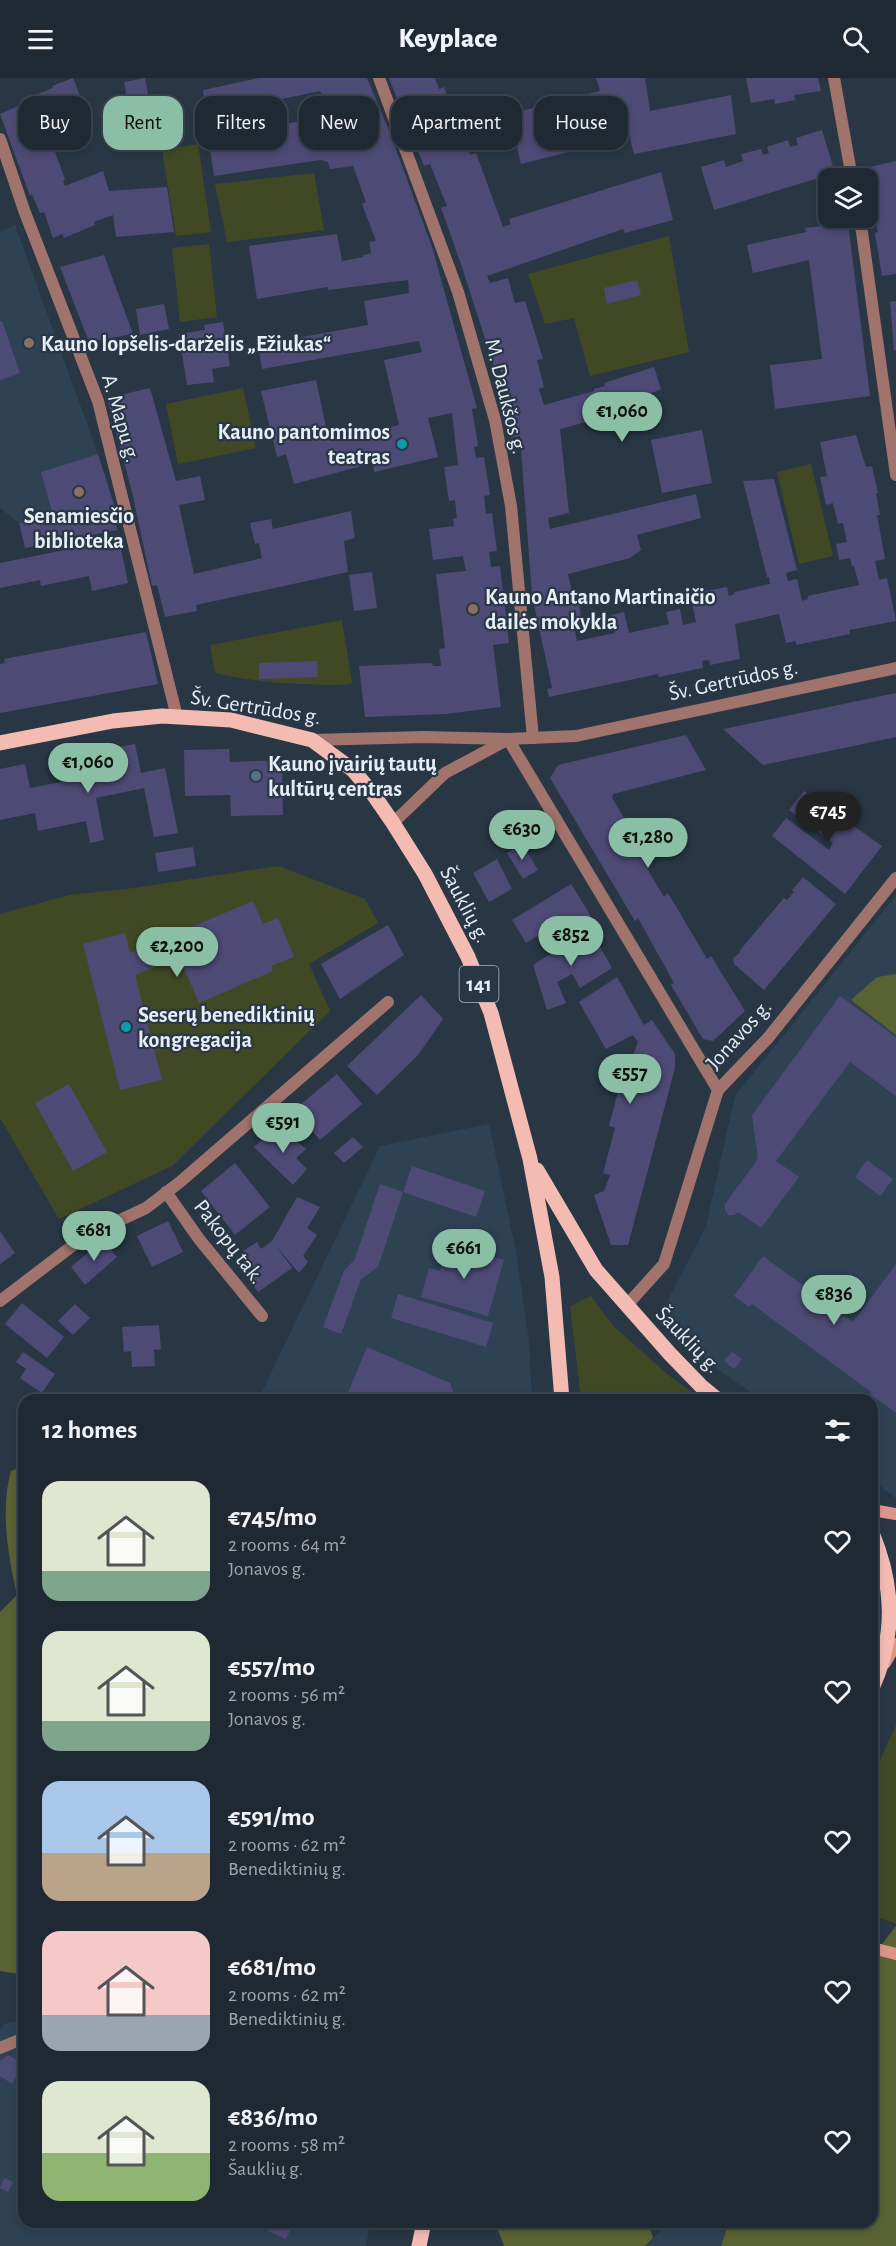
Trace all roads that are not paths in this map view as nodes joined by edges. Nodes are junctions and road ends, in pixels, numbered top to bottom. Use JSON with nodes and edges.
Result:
{"nodes":[{"id":1,"x":379,"y":78,"type":"edge"},
{"id":2,"x":834,"y":78,"type":"edge"},
{"id":3,"x":0,"y":139,"type":"edge"},
{"id":4,"x":850,"y":168,"type":"edge"},
{"id":5,"x":861,"y":228,"type":"edge"},
{"id":6,"x":896,"y":475,"type":"edge"},
{"id":7,"x":896,"y":668,"type":"edge"},
{"id":8,"x":177,"y":717,"type":"junction"},
{"id":9,"x":533,"y":738,"type":"junction"},
{"id":10,"x":508,"y":739,"type":"junction"},
{"id":11,"x":312,"y":740,"type":"junction"},
{"id":12,"x":0,"y":743,"type":"edge"},
{"id":13,"x":393,"y":823,"type":"junction"},
{"id":14,"x":896,"y":878,"type":"edge"},
{"id":15,"x":388,"y":1002,"type":"dead end"},
{"id":16,"x":718,"y":1090,"type":"junction"},
{"id":17,"x":530,"y":1158,"type":"junction"},
{"id":18,"x":166,"y":1192,"type":"junction"},
{"id":19,"x":0,"y":1301,"type":"edge"},
{"id":20,"x":627,"y":1305,"type":"junction"},
{"id":21,"x":262,"y":1316,"type":"dead end"},
{"id":22,"x":562,"y":1394,"type":"edge"},
{"id":23,"x":711,"y":1394,"type":"edge"},
{"id":24,"x":878,"y":1511,"type":"edge"},
{"id":25,"x":896,"y":1514,"type":"edge"},
{"id":26,"x":878,"y":1549,"type":"edge"},
{"id":27,"x":896,"y":1644,"type":"edge"},
{"id":28,"x":882,"y":1669,"type":"junction"},
{"id":29,"x":878,"y":1677,"type":"edge"},
{"id":30,"x":878,"y":1950,"type":"edge"},
{"id":31,"x":896,"y":1954,"type":"edge"},
{"id":32,"x":18,"y":2040,"type":"edge"},
{"id":33,"x":0,"y":2048,"type":"edge"},
{"id":34,"x":423,"y":2228,"type":"edge"},
{"id":35,"x":419,"y":2246,"type":"edge"}],
"edges":[{"from":1,"to":9,"type":"street","name":"M. Daukšos g."},
{"from":2,"to":4,"type":"street"},
{"from":3,"to":8,"type":"street","name":"A. Mapu g."},
{"from":5,"to":6,"type":"street"},
{"from":7,"to":9,"type":"street","name":"Šv. Gertrūdos g."},
{"from":8,"to":11,"type":"main road","name":"Šv. Gertrūdos g.","number":"141"},
{"from":8,"to":12,"type":"main road","name":"Šv. Gertrūdos g.","number":"141"},
{"from":9,"to":10,"type":"street","name":"Šv. Gertrūdos g."},
{"from":10,"to":11,"type":"street","name":"Šv. Gertrūdos g."},
{"from":10,"to":13,"type":"street","name":"Šv. Gertrūdos g."},
{"from":10,"to":16,"type":"street"},
{"from":11,"to":13,"type":"main road","name":"Šauklių g.","number":"141"},
{"from":13,"to":17,"type":"main road","name":"Šauklių g.","number":"141"},
{"from":14,"to":16,"type":"street","name":"Jonavos g."},
{"from":15,"to":18,"type":"street"},
{"from":16,"to":20,"type":"street","name":"Jonavos g."},
{"from":17,"to":20,"type":"main road","name":"Šauklių g.","number":"141"},
{"from":17,"to":22,"type":"main road","name":"Šauklių g.","number":"141"},
{"from":18,"to":19,"type":"street"},
{"from":18,"to":21,"type":"street","name":"Pakopų tak."},
{"from":20,"to":23,"type":"main road","name":"Šauklių g.","number":"141"},
{"from":24,"to":25,"type":"street"},
{"from":26,"to":28,"type":"main road"},
{"from":27,"to":28,"type":"street"},
{"from":28,"to":29,"type":"main road"},
{"from":30,"to":31,"type":"street"},
{"from":32,"to":33,"type":"street"},
{"from":34,"to":35,"type":"main road"}]}
